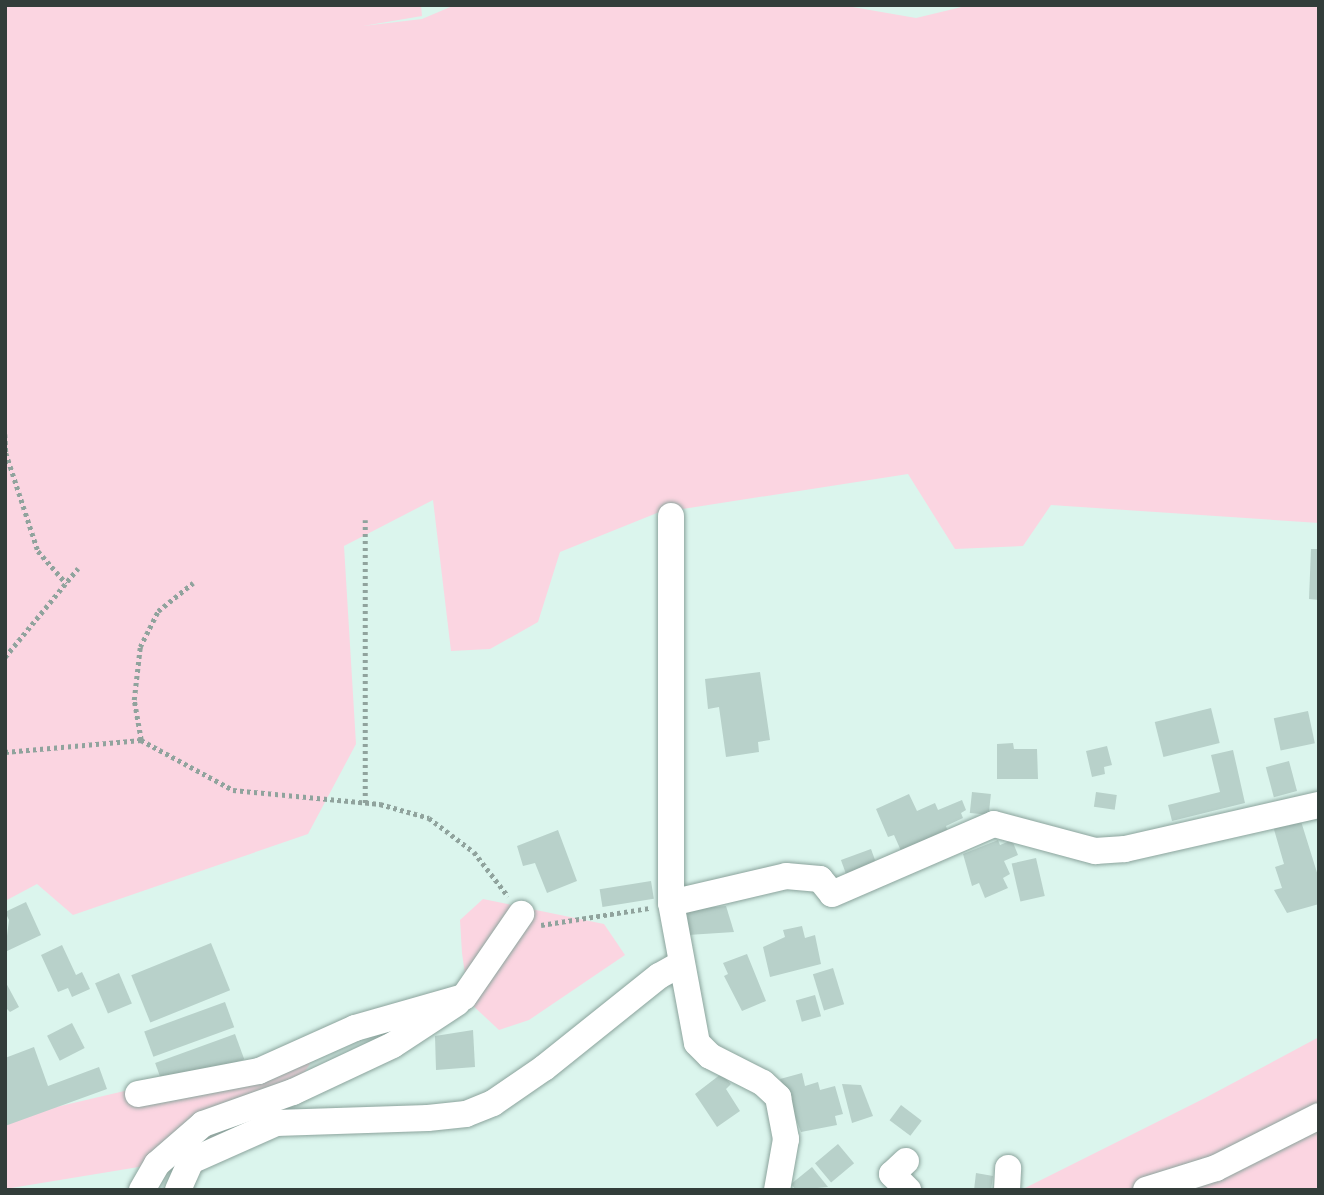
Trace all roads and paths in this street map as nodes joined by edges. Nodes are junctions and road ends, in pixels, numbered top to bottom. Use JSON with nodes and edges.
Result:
{"nodes":[{"id":1,"x":5,"y":434,"type":"edge"},
{"id":2,"x":671,"y":516,"type":"dead end"},
{"id":3,"x":365,"y":520,"type":"dead end"},
{"id":4,"x":78,"y":568,"type":"dead end"},
{"id":5,"x":66,"y":583,"type":"junction"},
{"id":6,"x":194,"y":583,"type":"dead end"},
{"id":7,"x":5,"y":657,"type":"edge"},
{"id":8,"x":142,"y":740,"type":"junction"},
{"id":9,"x":5,"y":752,"type":"edge"},
{"id":10,"x":365,"y":803,"type":"junction"},
{"id":11,"x":1319,"y":805,"type":"edge"},
{"id":12,"x":671,"y":903,"type":"junction"},
{"id":13,"x":522,"y":914,"type":"junction"},
{"id":14,"x":681,"y":964,"type":"junction"},
{"id":15,"x":464,"y":997,"type":"junction"},
{"id":16,"x":138,"y":1094,"type":"dead end"},
{"id":17,"x":1319,"y":1116,"type":"edge"},
{"id":18,"x":906,"y":1161,"type":"dead end"},
{"id":19,"x":142,"y":1190,"type":"edge"},
{"id":20,"x":178,"y":1190,"type":"edge"},
{"id":21,"x":777,"y":1190,"type":"edge"},
{"id":22,"x":908,"y":1190,"type":"edge"},
{"id":23,"x":1146,"y":1190,"type":"edge"}],
"edges":[{"from":1,"to":5,"type":"path"},
{"from":2,"to":12,"type":"street"},
{"from":3,"to":10,"type":"path"},
{"from":4,"to":5,"type":"path"},
{"from":5,"to":7,"type":"path"},
{"from":6,"to":8,"type":"path"},
{"from":8,"to":9,"type":"path"},
{"from":8,"to":10,"type":"path"},
{"from":10,"to":13,"type":"path"},
{"from":11,"to":12,"type":"street"},
{"from":12,"to":13,"type":"path"},
{"from":12,"to":14,"type":"street"},
{"from":13,"to":15,"type":"street"},
{"from":14,"to":20,"type":"street"},
{"from":14,"to":21,"type":"street"},
{"from":15,"to":16,"type":"street"},
{"from":15,"to":19,"type":"street"},
{"from":17,"to":23,"type":"street"},
{"from":18,"to":22,"type":"street"}]}
